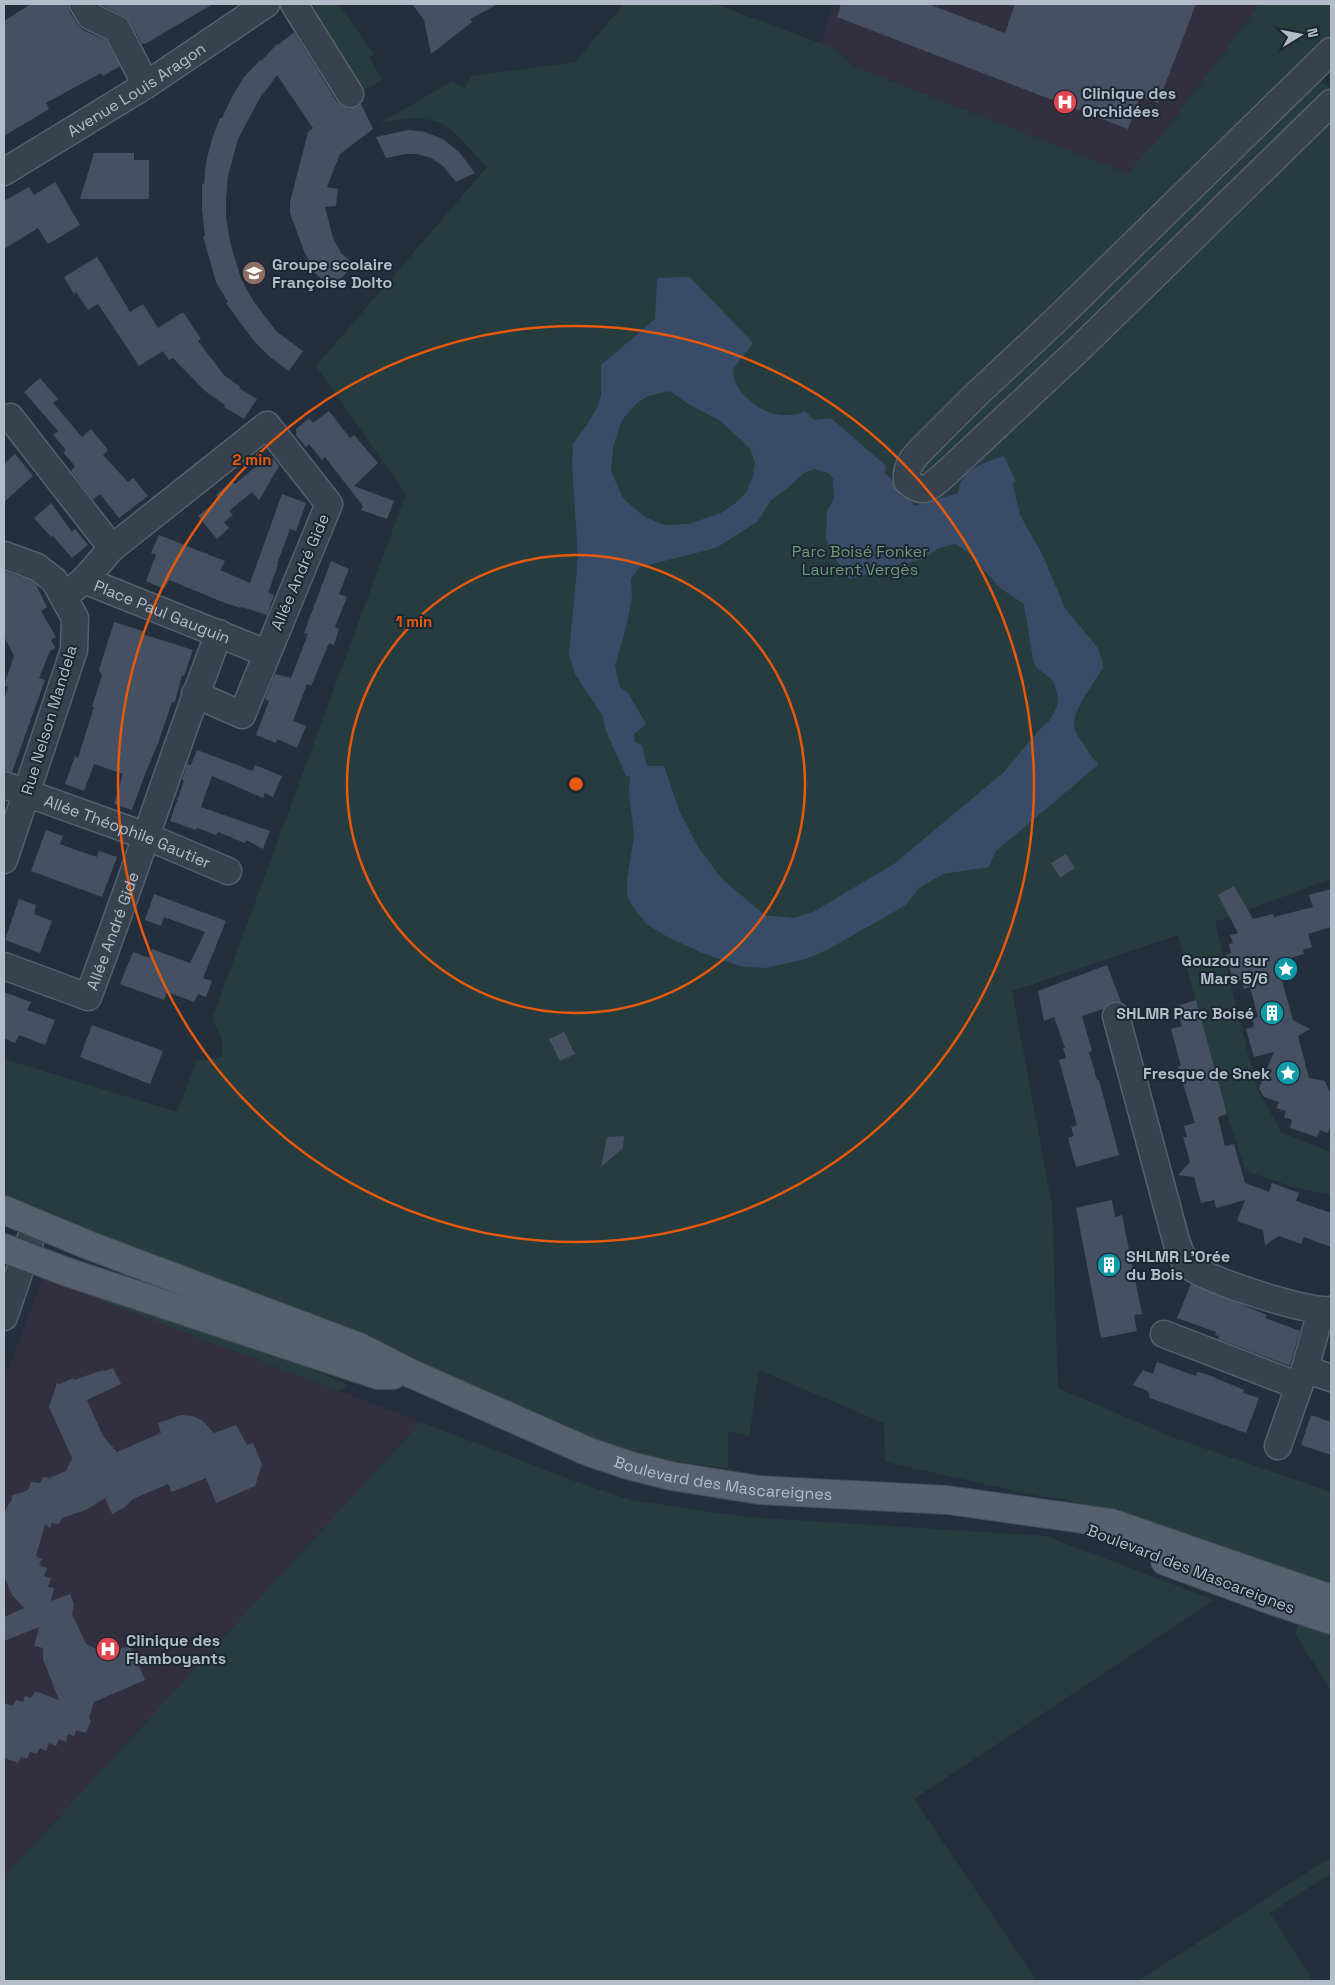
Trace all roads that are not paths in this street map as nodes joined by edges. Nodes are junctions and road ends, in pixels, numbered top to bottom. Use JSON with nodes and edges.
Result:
{"nodes":[{"id":1,"x":83,"y":4,"type":"edge"},
{"id":2,"x":266,"y":4,"type":"edge"},
{"id":3,"x":294,"y":4,"type":"edge"},
{"id":4,"x":1331,"y":51,"type":"edge"},
{"id":5,"x":146,"y":85,"type":"junction"},
{"id":6,"x":350,"y":94,"type":"dead end"},
{"id":7,"x":1331,"y":103,"type":"edge"},
{"id":8,"x":4,"y":172,"type":"edge"},
{"id":9,"x":10,"y":417,"type":"dead end"},
{"id":10,"x":112,"y":548,"type":"junction"},
{"id":11,"x":4,"y":554,"type":"edge"},
{"id":12,"x":84,"y":580,"type":"junction"},
{"id":13,"x":64,"y":597,"type":"junction"},
{"id":14,"x":218,"y":633,"type":"junction"},
{"id":15,"x":266,"y":653,"type":"junction"},
{"id":16,"x":195,"y":694,"type":"junction"},
{"id":17,"x":15,"y":789,"type":"edge"},
{"id":18,"x":146,"y":836,"type":"junction"},
{"id":19,"x":4,"y":860,"type":"edge"},
{"id":20,"x":228,"y":871,"type":"dead end"},
{"id":21,"x":4,"y":966,"type":"edge"},
{"id":22,"x":1116,"y":1016,"type":"dead end"},
{"id":23,"x":22,"y":1217,"type":"edge"},
{"id":24,"x":14,"y":1253,"type":"edge"},
{"id":25,"x":4,"y":1282,"type":"edge"},
{"id":26,"x":1326,"y":1311,"type":"edge"},
{"id":27,"x":4,"y":1317,"type":"edge"},
{"id":28,"x":1164,"y":1334,"type":"dead end"},
{"id":29,"x":412,"y":1374,"type":"junction"},
{"id":30,"x":1302,"y":1377,"type":"junction"},
{"id":31,"x":1331,"y":1378,"type":"edge"},
{"id":32,"x":1278,"y":1446,"type":"dead end"},
{"id":33,"x":1052,"y":1515,"type":"junction"},
{"id":34,"x":1331,"y":1599,"type":"edge"},
{"id":35,"x":1331,"y":1620,"type":"edge"}],
"edges":[{"from":1,"to":5,"type":"street"},
{"from":2,"to":5,"type":"street","name":"Avenue Louis Aragon"},
{"from":3,"to":6,"type":"street"},
{"from":4,"to":7,"type":"street"},
{"from":5,"to":8,"type":"street","name":"Avenue Louis Aragon"},
{"from":9,"to":10,"type":"street"},
{"from":10,"to":12,"type":"street","name":"Allée André Gide"},
{"from":10,"to":15,"type":"street","name":"Allée André Gide"},
{"from":11,"to":13,"type":"street","name":"Rue Nelson Mandela"},
{"from":12,"to":13,"type":"street","name":"Place Paul Gauguin"},
{"from":12,"to":14,"type":"street","name":"Place Paul Gauguin"},
{"from":13,"to":17,"type":"street","name":"Rue Nelson Mandela"},
{"from":14,"to":15,"type":"street","name":"Place Paul Gauguin"},
{"from":14,"to":16,"type":"street","name":"Allée André Gide"},
{"from":15,"to":16,"type":"street","name":"Allée André Gide"},
{"from":16,"to":18,"type":"street","name":"Allée André Gide"},
{"from":17,"to":18,"type":"street","name":"Allée Théophile Gautier"},
{"from":17,"to":19,"type":"street","name":"Rue Nelson Mandela"},
{"from":18,"to":20,"type":"street","name":"Allée Théophile Gautier"},
{"from":18,"to":21,"type":"street","name":"Allée André Gide"},
{"from":22,"to":26,"type":"street"},
{"from":23,"to":24,"type":"street"},
{"from":23,"to":29,"type":"main road","name":"Boulevard des Mascareignes"},
{"from":24,"to":25,"type":"street"},
{"from":24,"to":27,"type":"street"},
{"from":24,"to":29,"type":"main road"},
{"from":26,"to":30,"type":"street"},
{"from":28,"to":30,"type":"street"},
{"from":29,"to":33,"type":"main road","name":"Boulevard des Mascareignes"},
{"from":30,"to":31,"type":"street"},
{"from":30,"to":32,"type":"street"},
{"from":33,"to":34,"type":"main road","name":"Boulevard des Mascareignes"},
{"from":33,"to":35,"type":"main road","name":"Boulevard des Mascareignes"}]}
